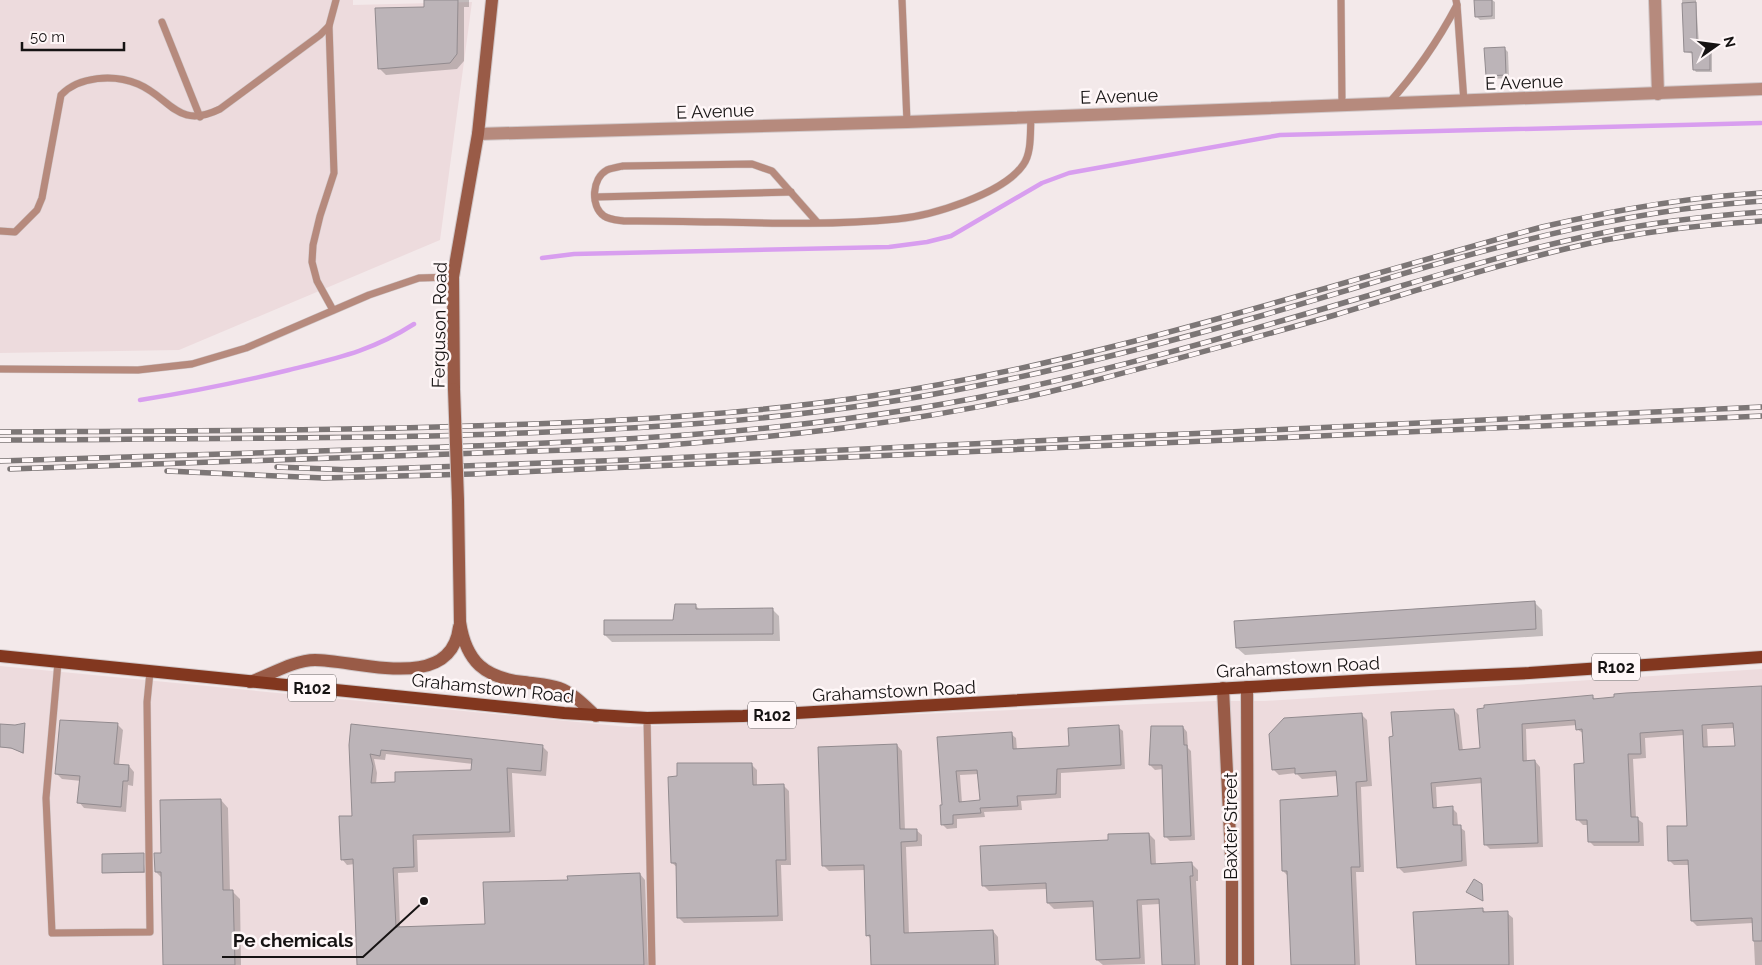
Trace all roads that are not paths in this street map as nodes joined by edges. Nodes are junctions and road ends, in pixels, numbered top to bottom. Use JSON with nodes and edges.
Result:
{"nodes":[{"id":1,"x":336,"y":0,"type":"edge"},
{"id":2,"x":492,"y":0,"type":"edge"},
{"id":3,"x":902,"y":0,"type":"edge"},
{"id":4,"x":1341,"y":0,"type":"edge"},
{"id":5,"x":1655,"y":0,"type":"edge"},
{"id":6,"x":1457,"y":2,"type":"edge"},
{"id":7,"x":162,"y":22,"type":"dead end"},
{"id":8,"x":329,"y":26,"type":"junction"},
{"id":9,"x":1762,"y":89,"type":"edge"},
{"id":10,"x":1658,"y":94,"type":"junction"},
{"id":11,"x":1464,"y":102,"type":"junction"},
{"id":12,"x":1388,"y":104,"type":"junction"},
{"id":13,"x":1342,"y":106,"type":"junction"},
{"id":14,"x":200,"y":117,"type":"junction"},
{"id":15,"x":1031,"y":117,"type":"junction"},
{"id":16,"x":907,"y":122,"type":"junction"},
{"id":17,"x":478,"y":134,"type":"junction"},
{"id":18,"x":791,"y":192,"type":"junction"},
{"id":19,"x":594,"y":197,"type":"junction"},
{"id":20,"x":817,"y":222,"type":"junction"},
{"id":21,"x":0,"y":232,"type":"edge"},
{"id":22,"x":453,"y":277,"type":"junction"},
{"id":23,"x":333,"y":310,"type":"junction"},
{"id":24,"x":0,"y":369,"type":"edge"},
{"id":25,"x":460,"y":622,"type":"junction"},
{"id":26,"x":0,"y":656,"type":"edge"},
{"id":27,"x":1762,"y":657,"type":"edge"},
{"id":28,"x":58,"y":662,"type":"junction"},
{"id":29,"x":150,"y":672,"type":"junction"},
{"id":30,"x":249,"y":682,"type":"junction"},
{"id":31,"x":1247,"y":687,"type":"junction"},
{"id":32,"x":1223,"y":688,"type":"junction"},
{"id":33,"x":596,"y":716,"type":"junction"},
{"id":34,"x":647,"y":718,"type":"junction"},
{"id":35,"x":652,"y":965,"type":"edge"},
{"id":36,"x":1232,"y":965,"type":"edge"},
{"id":37,"x":1248,"y":965,"type":"edge"}],
"edges":[{"from":1,"to":8,"type":"lane"},
{"from":2,"to":17,"type":"main road","name":"Ferguson Road"},
{"from":3,"to":16,"type":"lane"},
{"from":4,"to":13,"type":"lane"},
{"from":5,"to":10,"type":"street"},
{"from":6,"to":11,"type":"lane"},
{"from":6,"to":12,"type":"lane"},
{"from":7,"to":14,"type":"lane"},
{"from":8,"to":14,"type":"lane"},
{"from":8,"to":23,"type":"lane"},
{"from":9,"to":10,"type":"street","name":"E Avenue"},
{"from":10,"to":11,"type":"street","name":"E Avenue"},
{"from":11,"to":12,"type":"street","name":"E Avenue"},
{"from":12,"to":13,"type":"street","name":"E Avenue"},
{"from":13,"to":15,"type":"street","name":"E Avenue"},
{"from":14,"to":21,"type":"lane"},
{"from":15,"to":16,"type":"street","name":"E Avenue"},
{"from":15,"to":20,"type":"lane"},
{"from":16,"to":17,"type":"street","name":"E Avenue"},
{"from":17,"to":22,"type":"main road","name":"Ferguson Road"},
{"from":18,"to":19,"type":"lane"},
{"from":18,"to":19,"type":"lane"},
{"from":18,"to":20,"type":"lane"},
{"from":19,"to":20,"type":"lane"},
{"from":22,"to":23,"type":"lane"},
{"from":22,"to":25,"type":"main road","name":"Ferguson Road","bridge":true},
{"from":23,"to":24,"type":"lane"},
{"from":25,"to":30,"type":"main road","name":"Ferguson Road"},
{"from":25,"to":33,"type":"main road","name":"Ferguson Road"},
{"from":26,"to":28,"type":"main road","name":"Grahamstown Road","number":"R102"},
{"from":27,"to":31,"type":"main road","name":"Grahamstown Road","number":"R102"},
{"from":28,"to":29,"type":"main road","name":"Grahamstown Road","number":"R102"},
{"from":28,"to":29,"type":"lane"},
{"from":29,"to":30,"type":"main road","name":"Grahamstown Road","number":"R102"},
{"from":30,"to":33,"type":"main road","name":"Grahamstown Road","number":"R102"},
{"from":31,"to":32,"type":"main road","name":"Grahamstown Road","number":"R102"},
{"from":31,"to":37,"type":"main road","name":"Baxter Street"},
{"from":32,"to":34,"type":"main road","name":"Grahamstown Road","number":"R102"},
{"from":32,"to":36,"type":"main road","name":"Baxter Street"},
{"from":33,"to":34,"type":"main road","name":"Grahamstown Road","number":"R102"},
{"from":34,"to":35,"type":"lane"}]}
